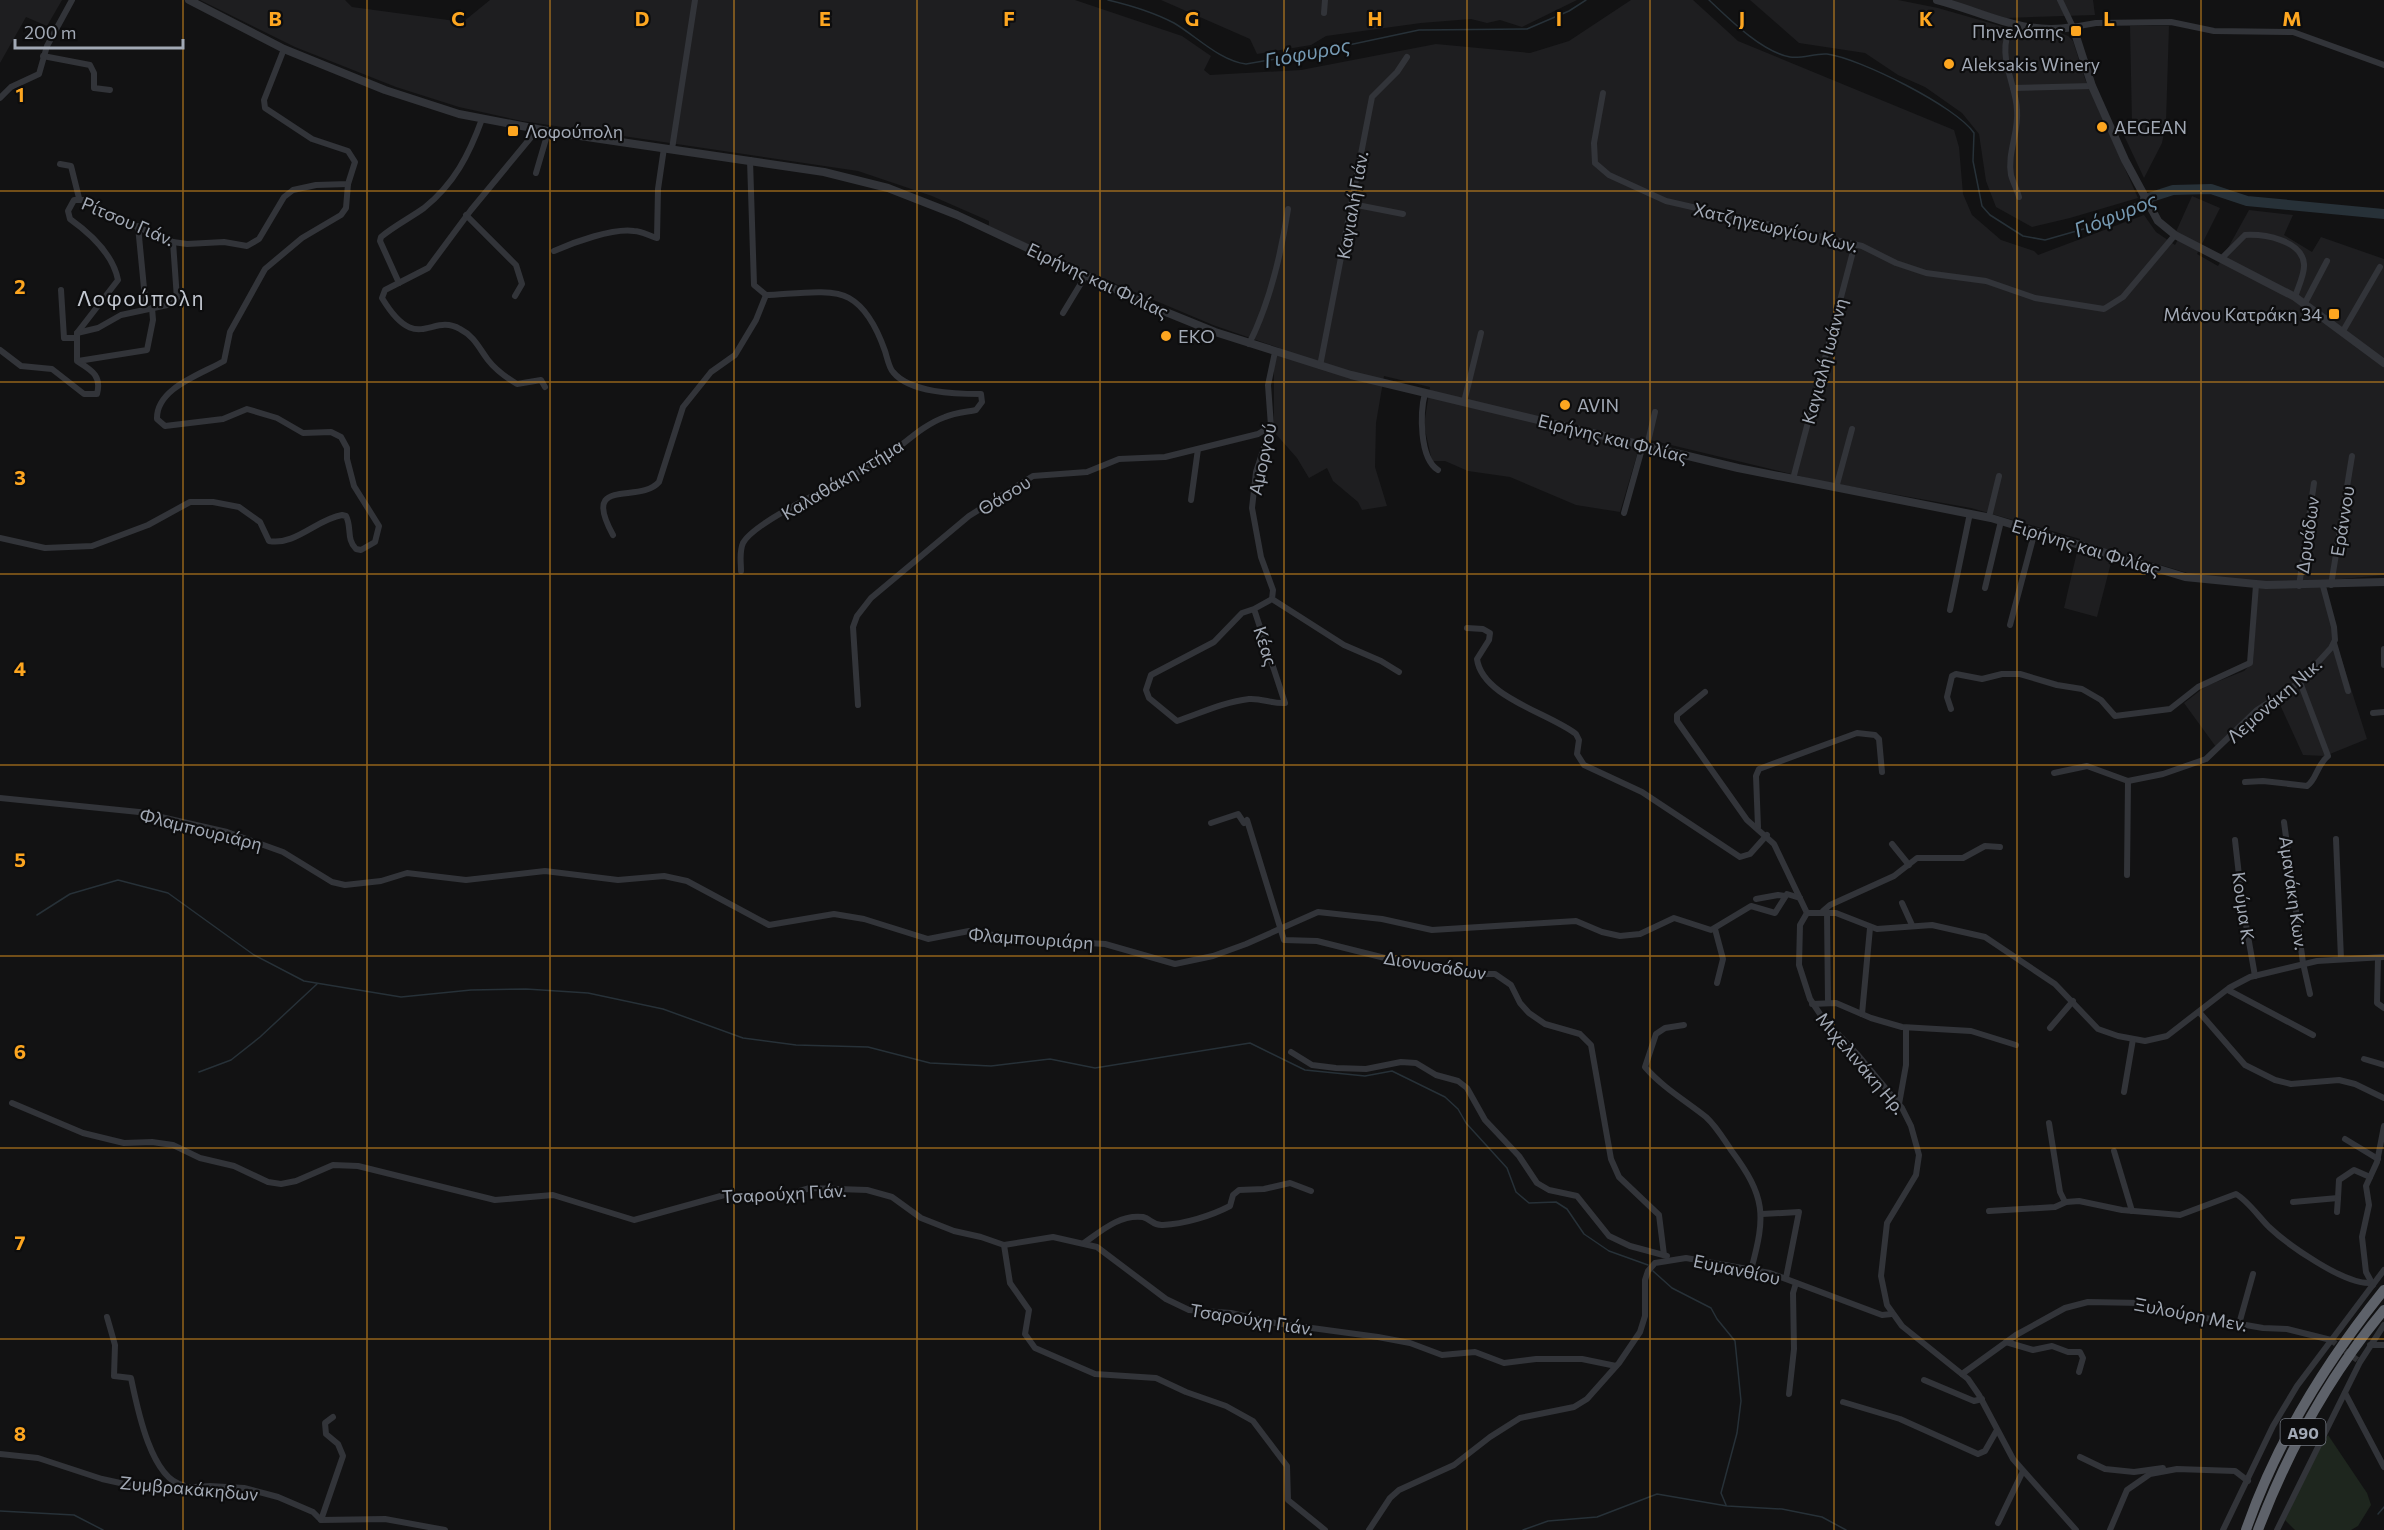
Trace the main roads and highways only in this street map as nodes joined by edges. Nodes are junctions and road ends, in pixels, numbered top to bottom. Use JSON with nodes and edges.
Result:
{"nodes":[{"id":1,"x":2384,"y":1290,"type":"edge"},
{"id":2,"x":2384,"y":1310,"type":"edge"},
{"id":3,"x":2246,"y":1530,"type":"edge"},
{"id":4,"x":2258,"y":1530,"type":"edge"}],
"edges":[{"from":1,"to":3,"type":"highway","number":"Α90"},
{"from":2,"to":4,"type":"highway","number":"Α90"}]}
